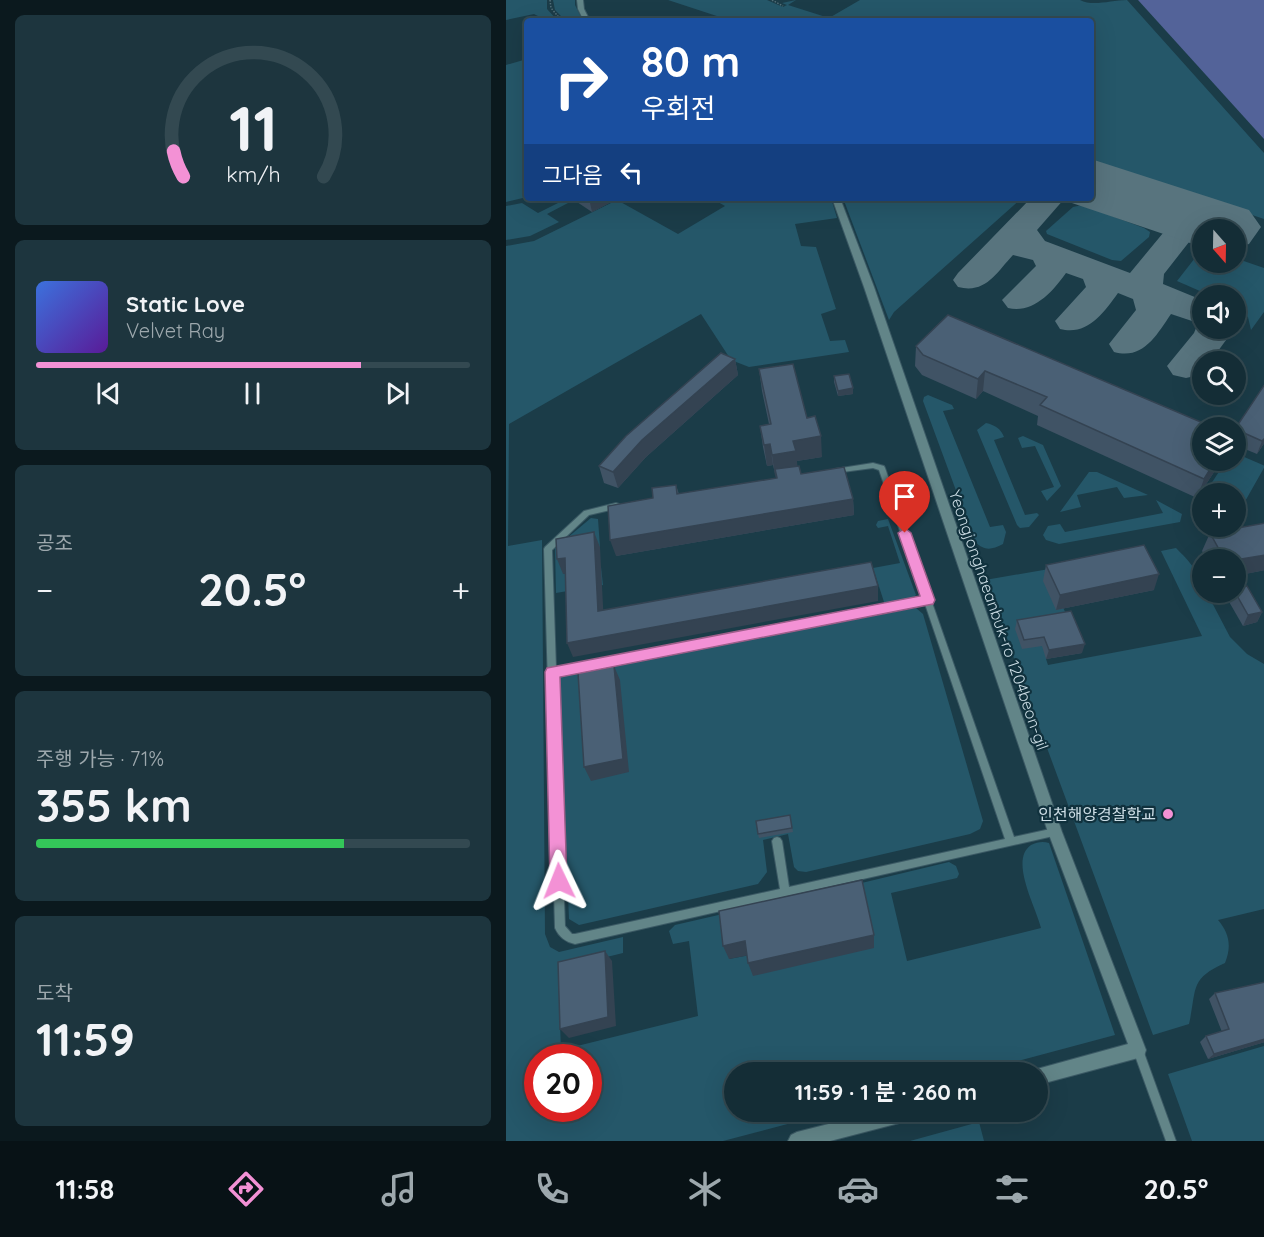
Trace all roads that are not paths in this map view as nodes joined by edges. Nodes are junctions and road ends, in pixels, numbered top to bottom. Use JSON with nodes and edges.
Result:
{"nodes":[{"id":1,"x":580,"y":0,"type":"edge"},
{"id":2,"x":586,"y":18,"type":"edge"},
{"id":3,"x":837,"y":201,"type":"edge"},
{"id":4,"x":826,"y":472,"type":"edge"},
{"id":5,"x":626,"y":505,"type":"edge"},
{"id":6,"x":928,"y":600,"type":"junction"},
{"id":7,"x":552,"y":672,"type":"junction"},
{"id":8,"x":1055,"y":832,"type":"junction"},
{"id":9,"x":777,"y":841,"type":"dead end"},
{"id":10,"x":1011,"y":842,"type":"junction"},
{"id":11,"x":785,"y":892,"type":"junction"},
{"id":12,"x":1138,"y":1050,"type":"junction"},
{"id":13,"x":1048,"y":1074,"type":"edge"},
{"id":14,"x":869,"y":1122,"type":"edge"},
{"id":15,"x":797,"y":1141,"type":"edge"},
{"id":16,"x":1171,"y":1141,"type":"edge"}],
"edges":[{"from":1,"to":2,"type":"street"},
{"from":3,"to":8,"type":"street","name":"Yeongjonghaeanbuk-ro 1204beon-gil"},
{"from":4,"to":6,"type":"lane"},
{"from":5,"to":7,"type":"lane"},
{"from":6,"to":7,"type":"lane"},
{"from":6,"to":10,"type":"lane"},
{"from":7,"to":11,"type":"lane"},
{"from":8,"to":10,"type":"lane"},
{"from":8,"to":12,"type":"street","name":"Yeongjonghaeanbuk-ro 1204beon-gil"},
{"from":9,"to":11,"type":"lane"},
{"from":10,"to":11,"type":"lane"},
{"from":12,"to":13,"type":"street"},
{"from":12,"to":16,"type":"lane"},
{"from":14,"to":15,"type":"street"}]}
